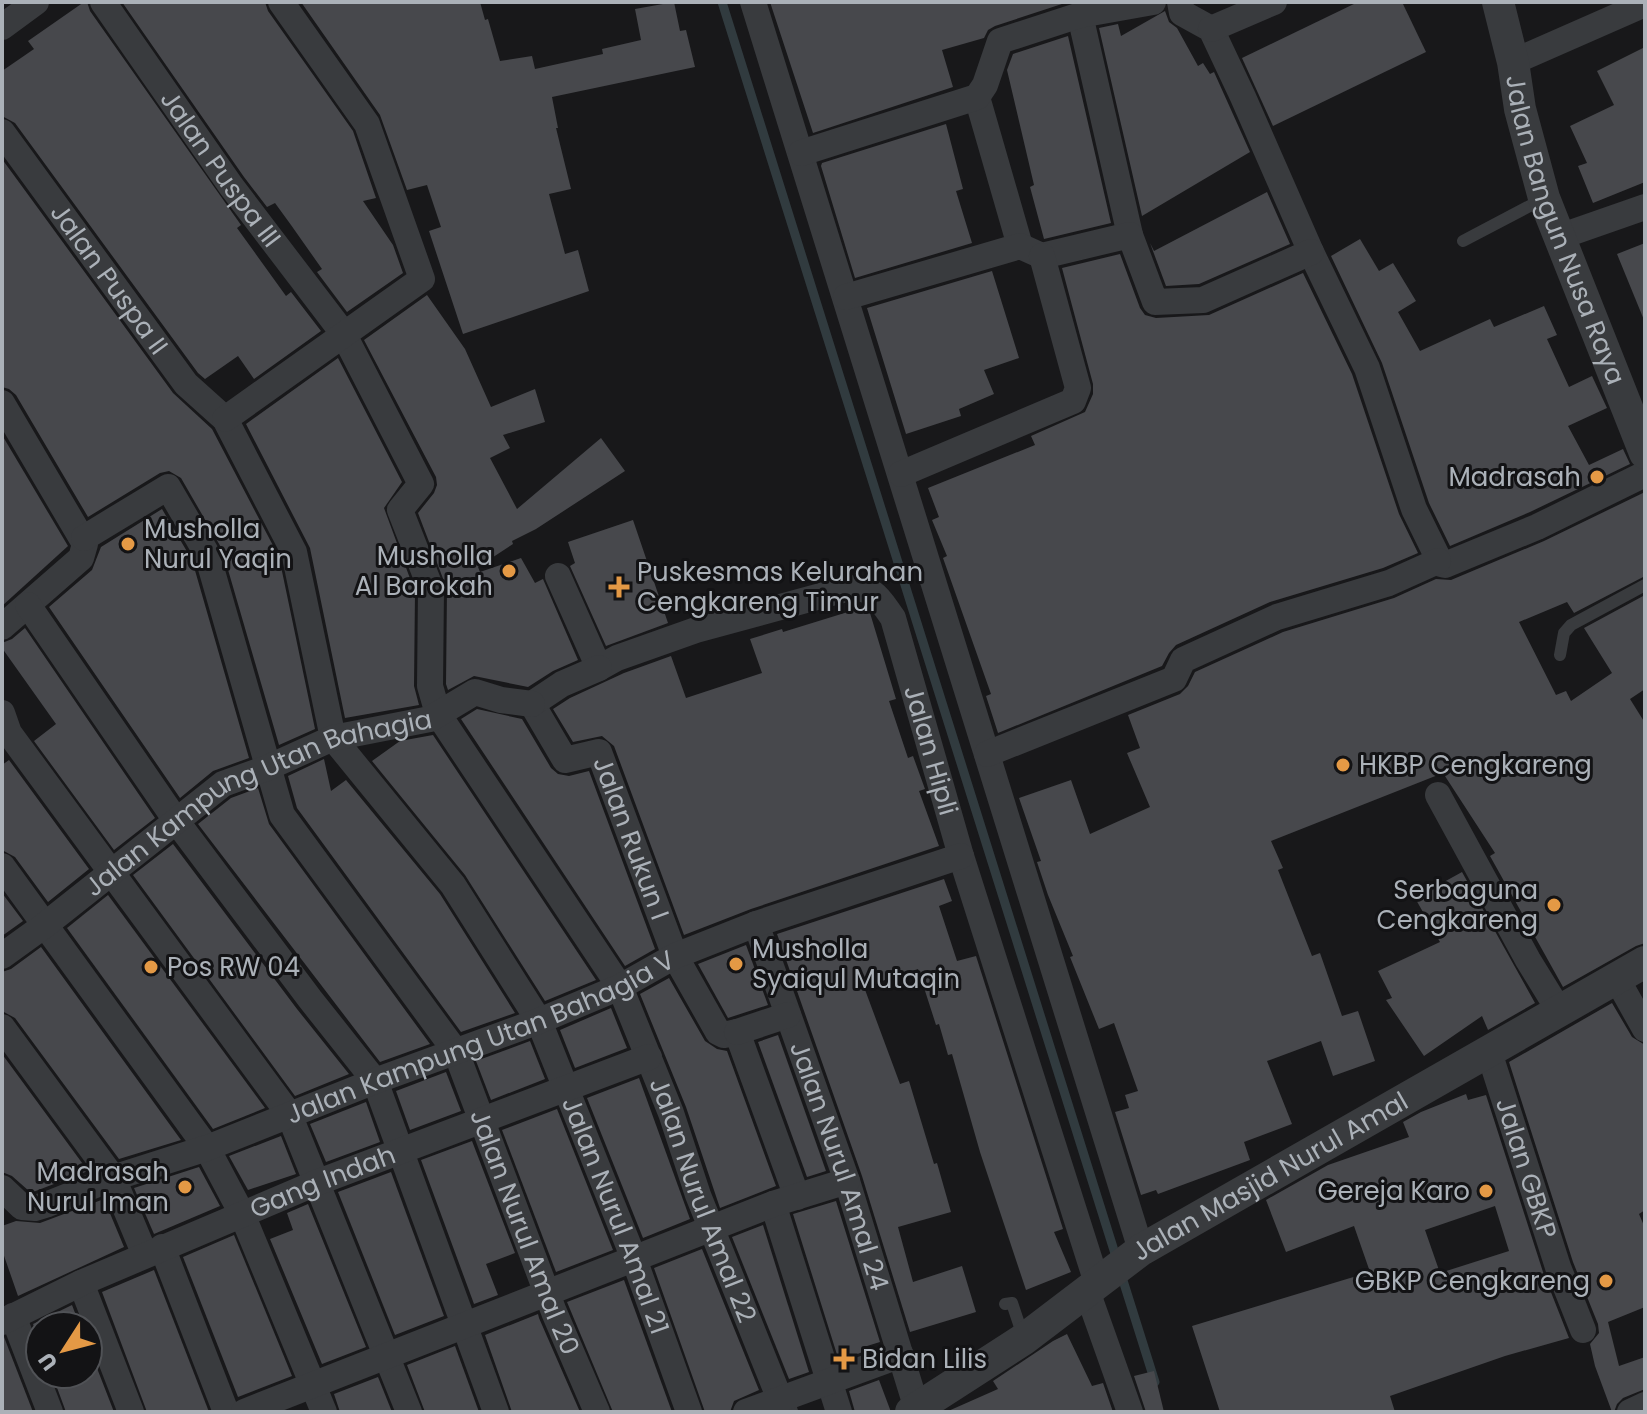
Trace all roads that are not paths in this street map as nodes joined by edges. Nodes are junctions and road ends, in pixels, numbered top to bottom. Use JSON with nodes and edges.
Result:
{"nodes":[{"id":1,"x":36,"y":2,"type":"edge"},
{"id":2,"x":103,"y":2,"type":"edge"},
{"id":3,"x":281,"y":2,"type":"edge"},
{"id":4,"x":753,"y":2,"type":"edge"},
{"id":5,"x":1153,"y":2,"type":"edge"},
{"id":6,"x":1180,"y":2,"type":"edge"},
{"id":7,"x":1274,"y":2,"type":"edge"},
{"id":8,"x":1498,"y":2,"type":"edge"},
{"id":9,"x":1645,"y":4,"type":"edge"},
{"id":10,"x":1080,"y":15,"type":"junction"},
{"id":11,"x":2,"y":27,"type":"edge"},
{"id":12,"x":1211,"y":29,"type":"junction"},
{"id":13,"x":1513,"y":62,"type":"junction"},
{"id":14,"x":977,"y":97,"type":"junction"},
{"id":15,"x":2,"y":132,"type":"edge"},
{"id":16,"x":801,"y":153,"type":"junction"},
{"id":17,"x":1544,"y":198,"type":"junction"},
{"id":18,"x":1645,"y":207,"type":"edge"},
{"id":19,"x":1130,"y":235,"type":"junction"},
{"id":20,"x":1559,"y":237,"type":"junction"},
{"id":21,"x":1463,"y":241,"type":"dead end"},
{"id":22,"x":1031,"y":251,"type":"junction"},
{"id":23,"x":1311,"y":252,"type":"junction"},
{"id":24,"x":846,"y":297,"type":"junction"},
{"id":25,"x":343,"y":333,"type":"junction"},
{"id":26,"x":2,"y":403,"type":"edge"},
{"id":27,"x":225,"y":419,"type":"junction"},
{"id":28,"x":1645,"y":453,"type":"edge"},
{"id":29,"x":901,"y":474,"type":"junction"},
{"id":30,"x":1645,"y":474,"type":"edge"},
{"id":31,"x":84,"y":538,"type":"junction"},
{"id":32,"x":1438,"y":561,"type":"junction"},
{"id":33,"x":558,"y":576,"type":"dead end"},
{"id":34,"x":1645,"y":585,"type":"edge"},
{"id":35,"x":28,"y":605,"type":"junction"},
{"id":36,"x":2,"y":627,"type":"edge"},
{"id":37,"x":1560,"y":655,"type":"dead end"},
{"id":38,"x":599,"y":668,"type":"junction"},
{"id":39,"x":532,"y":704,"type":"junction"},
{"id":40,"x":438,"y":714,"type":"junction"},
{"id":41,"x":4,"y":728,"type":"edge"},
{"id":42,"x":333,"y":738,"type":"junction"},
{"id":43,"x":987,"y":754,"type":"junction"},
{"id":44,"x":267,"y":768,"type":"junction"},
{"id":45,"x":1438,"y":795,"type":"dead end"},
{"id":46,"x":177,"y":822,"type":"junction"},
{"id":47,"x":961,"y":856,"type":"junction"},
{"id":48,"x":2,"y":866,"type":"edge"},
{"id":49,"x":110,"y":874,"type":"junction"},
{"id":50,"x":756,"y":924,"type":"junction"},
{"id":51,"x":45,"y":925,"type":"junction"},
{"id":52,"x":2,"y":956,"type":"edge"},
{"id":53,"x":675,"y":956,"type":"junction"},
{"id":54,"x":1645,"y":962,"type":"edge"},
{"id":55,"x":1617,"y":979,"type":"junction"},
{"id":56,"x":620,"y":987,"type":"junction"},
{"id":57,"x":1560,"y":1012,"type":"junction"},
{"id":58,"x":788,"y":1015,"type":"junction"},
{"id":59,"x":539,"y":1021,"type":"junction"},
{"id":60,"x":2,"y":1027,"type":"edge"},
{"id":61,"x":1645,"y":1029,"type":"edge"},
{"id":62,"x":737,"y":1032,"type":"junction"},
{"id":63,"x":456,"y":1052,"type":"junction"},
{"id":64,"x":1489,"y":1052,"type":"junction"},
{"id":65,"x":649,"y":1057,"type":"junction"},
{"id":66,"x":375,"y":1081,"type":"junction"},
{"id":67,"x":566,"y":1090,"type":"junction"},
{"id":68,"x":289,"y":1114,"type":"junction"},
{"id":69,"x":482,"y":1119,"type":"junction"},
{"id":70,"x":207,"y":1148,"type":"junction"},
{"id":71,"x":400,"y":1150,"type":"junction"},
{"id":72,"x":113,"y":1178,"type":"junction"},
{"id":73,"x":847,"y":1181,"type":"junction"},
{"id":74,"x":316,"y":1183,"type":"junction"},
{"id":75,"x":3,"y":1189,"type":"edge"},
{"id":76,"x":785,"y":1200,"type":"junction"},
{"id":77,"x":242,"y":1214,"type":"junction"},
{"id":78,"x":711,"y":1228,"type":"junction"},
{"id":79,"x":154,"y":1251,"type":"junction"},
{"id":80,"x":1138,"y":1252,"type":"junction"},
{"id":81,"x":634,"y":1259,"type":"junction"},
{"id":82,"x":81,"y":1283,"type":"junction"},
{"id":83,"x":1096,"y":1284,"type":"junction"},
{"id":84,"x":548,"y":1292,"type":"junction"},
{"id":85,"x":1005,"y":1304,"type":"dead end"},
{"id":86,"x":7,"y":1319,"type":"edge"},
{"id":87,"x":464,"y":1327,"type":"junction"},
{"id":88,"x":1583,"y":1330,"type":"dead end"},
{"id":89,"x":1024,"y":1339,"type":"junction"},
{"id":90,"x":386,"y":1354,"type":"junction"},
{"id":91,"x":901,"y":1355,"type":"junction"},
{"id":92,"x":830,"y":1381,"type":"junction"},
{"id":93,"x":313,"y":1385,"type":"junction"},
{"id":94,"x":1645,"y":1405,"type":"edge"},
{"id":95,"x":783,"y":1406,"type":"edge"},
{"id":96,"x":914,"y":1410,"type":"edge"},
{"id":97,"x":50,"y":1412,"type":"edge"},
{"id":98,"x":131,"y":1412,"type":"edge"},
{"id":99,"x":226,"y":1412,"type":"edge"},
{"id":100,"x":244,"y":1412,"type":"edge"},
{"id":101,"x":324,"y":1412,"type":"edge"},
{"id":102,"x":409,"y":1412,"type":"edge"},
{"id":103,"x":496,"y":1412,"type":"edge"},
{"id":104,"x":597,"y":1412,"type":"edge"},
{"id":105,"x":689,"y":1412,"type":"edge"},
{"id":106,"x":746,"y":1412,"type":"edge"},
{"id":107,"x":839,"y":1412,"type":"edge"},
{"id":108,"x":1130,"y":1412,"type":"edge"},
{"id":109,"x":1630,"y":1412,"type":"edge"}],
"edges":[{"from":1,"to":11,"type":"street"},
{"from":2,"to":25,"type":"street","name":"Jalan Puspa III"},
{"from":3,"to":25,"type":"street"},
{"from":4,"to":16,"type":"street"},
{"from":5,"to":10,"type":"street"},
{"from":6,"to":12,"type":"street"},
{"from":7,"to":12,"type":"street"},
{"from":8,"to":13,"type":"street","name":"Jalan Bangun Nusa Raya"},
{"from":9,"to":13,"type":"street"},
{"from":10,"to":14,"type":"street"},
{"from":10,"to":19,"type":"street"},
{"from":12,"to":23,"type":"street"},
{"from":13,"to":17,"type":"street","name":"Jalan Bangun Nusa Raya"},
{"from":14,"to":16,"type":"street"},
{"from":14,"to":22,"type":"street"},
{"from":15,"to":27,"type":"street","name":"Jalan Puspa II"},
{"from":16,"to":24,"type":"street"},
{"from":17,"to":20,"type":"street","name":"Jalan Bangun Nusa Raya"},
{"from":17,"to":21,"type":"lane"},
{"from":18,"to":20,"type":"street"},
{"from":19,"to":22,"type":"street"},
{"from":19,"to":23,"type":"street"},
{"from":20,"to":28,"type":"street","name":"Jalan Bangun Nusa Raya"},
{"from":22,"to":24,"type":"street"},
{"from":22,"to":29,"type":"street"},
{"from":23,"to":32,"type":"street"},
{"from":24,"to":29,"type":"street"},
{"from":25,"to":27,"type":"street"},
{"from":25,"to":40,"type":"street","name":"Jalan Puspa III"},
{"from":26,"to":31,"type":"street"},
{"from":27,"to":42,"type":"street"},
{"from":29,"to":43,"type":"street"},
{"from":30,"to":32,"type":"street"},
{"from":31,"to":35,"type":"street"},
{"from":31,"to":44,"type":"street","name":"Jalan Nurul Amal 20"},
{"from":32,"to":43,"type":"street"},
{"from":33,"to":38,"type":"street"},
{"from":34,"to":37,"type":"lane"},
{"from":35,"to":36,"type":"street"},
{"from":35,"to":46,"type":"street"},
{"from":38,"to":39,"type":"street"},
{"from":38,"to":47,"type":"street","name":"Jalan Hipli"},
{"from":39,"to":40,"type":"street","name":"Jalan Kampung Utan Bahagia"},
{"from":39,"to":53,"type":"street","name":"Jalan Rukun I"},
{"from":40,"to":42,"type":"street","name":"Jalan Kampung Utan Bahagia"},
{"from":40,"to":56,"type":"street","name":"Jalan Nurul Amal 22"},
{"from":41,"to":49,"type":"street"},
{"from":42,"to":44,"type":"street","name":"Jalan Kampung Utan Bahagia"},
{"from":42,"to":59,"type":"street","name":"Jalan Nurul Amal 21"},
{"from":43,"to":80,"type":"street"},
{"from":44,"to":46,"type":"street","name":"Jalan Kampung Utan Bahagia"},
{"from":44,"to":63,"type":"street","name":"Jalan Nurul Amal 20"},
{"from":45,"to":57,"type":"street"},
{"from":46,"to":49,"type":"street","name":"Jalan Kampung Utan Bahagia"},
{"from":46,"to":66,"type":"street"},
{"from":47,"to":50,"type":"street","name":"Jalan Kampung Utan Bahagia V"},
{"from":47,"to":83,"type":"street","name":"Jalan Hipli"},
{"from":48,"to":51,"type":"street"},
{"from":49,"to":51,"type":"street","name":"Jalan Kampung Utan Bahagia"},
{"from":49,"to":68,"type":"street"},
{"from":50,"to":53,"type":"street","name":"Jalan Kampung Utan Bahagia V"},
{"from":50,"to":58,"type":"street","name":"Jalan Nurul Amal 24"},
{"from":51,"to":52,"type":"street","name":"Jalan Kampung Utan Bahagia"},
{"from":51,"to":70,"type":"street"},
{"from":53,"to":56,"type":"street","name":"Jalan Kampung Utan Bahagia V"},
{"from":53,"to":62,"type":"street"},
{"from":54,"to":55,"type":"street","name":"Jalan Masjid Nurul Amal"},
{"from":55,"to":57,"type":"street","name":"Jalan Masjid Nurul Amal"},
{"from":55,"to":61,"type":"street"},
{"from":56,"to":59,"type":"street","name":"Jalan Kampung Utan Bahagia V"},
{"from":56,"to":65,"type":"street","name":"Jalan Nurul Amal 22"},
{"from":57,"to":64,"type":"street","name":"Jalan Masjid Nurul Amal"},
{"from":58,"to":62,"type":"street"},
{"from":58,"to":73,"type":"street","name":"Jalan Nurul Amal 24"},
{"from":59,"to":63,"type":"street","name":"Jalan Kampung Utan Bahagia V"},
{"from":59,"to":67,"type":"street","name":"Jalan Nurul Amal 21"},
{"from":60,"to":72,"type":"street"},
{"from":62,"to":76,"type":"street"},
{"from":63,"to":66,"type":"street","name":"Jalan Kampung Utan Bahagia V"},
{"from":63,"to":69,"type":"street","name":"Jalan Nurul Amal 20"},
{"from":64,"to":80,"type":"street","name":"Jalan Masjid Nurul Amal"},
{"from":64,"to":88,"type":"street","name":"Jalan GBKP"},
{"from":65,"to":67,"type":"street","name":"Gang Indah"},
{"from":65,"to":78,"type":"street","name":"Jalan Nurul Amal 22"},
{"from":66,"to":68,"type":"street","name":"Jalan Kampung Utan Bahagia V"},
{"from":66,"to":71,"type":"street"},
{"from":67,"to":69,"type":"street","name":"Gang Indah"},
{"from":67,"to":81,"type":"street","name":"Jalan Nurul Amal 21"},
{"from":68,"to":70,"type":"street","name":"Jalan Kampung Utan Bahagia V"},
{"from":68,"to":74,"type":"street"},
{"from":69,"to":71,"type":"street","name":"Gang Indah"},
{"from":69,"to":84,"type":"street","name":"Jalan Nurul Amal 20"},
{"from":70,"to":72,"type":"street","name":"Jalan Kampung Utan Bahagia V"},
{"from":70,"to":77,"type":"street"},
{"from":71,"to":74,"type":"street","name":"Gang Indah"},
{"from":71,"to":87,"type":"street"},
{"from":72,"to":75,"type":"street","name":"Jalan Kampung Utan Bahagia V"},
{"from":72,"to":79,"type":"street"},
{"from":73,"to":76,"type":"street"},
{"from":73,"to":91,"type":"street","name":"Jalan Nurul Amal 24"},
{"from":74,"to":77,"type":"street","name":"Gang Indah"},
{"from":74,"to":90,"type":"street"},
{"from":76,"to":78,"type":"street"},
{"from":76,"to":92,"type":"street"},
{"from":77,"to":79,"type":"street","name":"Gang Indah"},
{"from":77,"to":93,"type":"street"},
{"from":78,"to":81,"type":"street"},
{"from":78,"to":95,"type":"street","name":"Jalan Nurul Amal 22"},
{"from":79,"to":82,"type":"street","name":"Gang Indah"},
{"from":79,"to":99,"type":"street"},
{"from":80,"to":83,"type":"street","name":"Jalan Masjid Nurul Amal"},
{"from":81,"to":84,"type":"street"},
{"from":81,"to":105,"type":"street","name":"Jalan Nurul Amal 21"},
{"from":82,"to":86,"type":"street","name":"Gang Indah"},
{"from":82,"to":98,"type":"street"},
{"from":83,"to":89,"type":"street","name":"Jalan Masjid Nurul Amal"},
{"from":83,"to":108,"type":"street","name":"Jalan Hipli"},
{"from":84,"to":87,"type":"street"},
{"from":84,"to":104,"type":"street","name":"Jalan Nurul Amal 20"},
{"from":85,"to":89,"type":"lane"},
{"from":86,"to":97,"type":"street"},
{"from":87,"to":90,"type":"street"},
{"from":87,"to":103,"type":"street"},
{"from":89,"to":96,"type":"street","name":"Jalan Masjid Nurul Amal"},
{"from":90,"to":93,"type":"street"},
{"from":90,"to":102,"type":"street"},
{"from":91,"to":92,"type":"street"},
{"from":91,"to":96,"type":"street","name":"Jalan Nurul Amal 24"},
{"from":92,"to":95,"type":"street"},
{"from":92,"to":107,"type":"street"},
{"from":93,"to":100,"type":"street"},
{"from":93,"to":101,"type":"street"},
{"from":94,"to":109,"type":"street"},
{"from":95,"to":106,"type":"street"}]}
